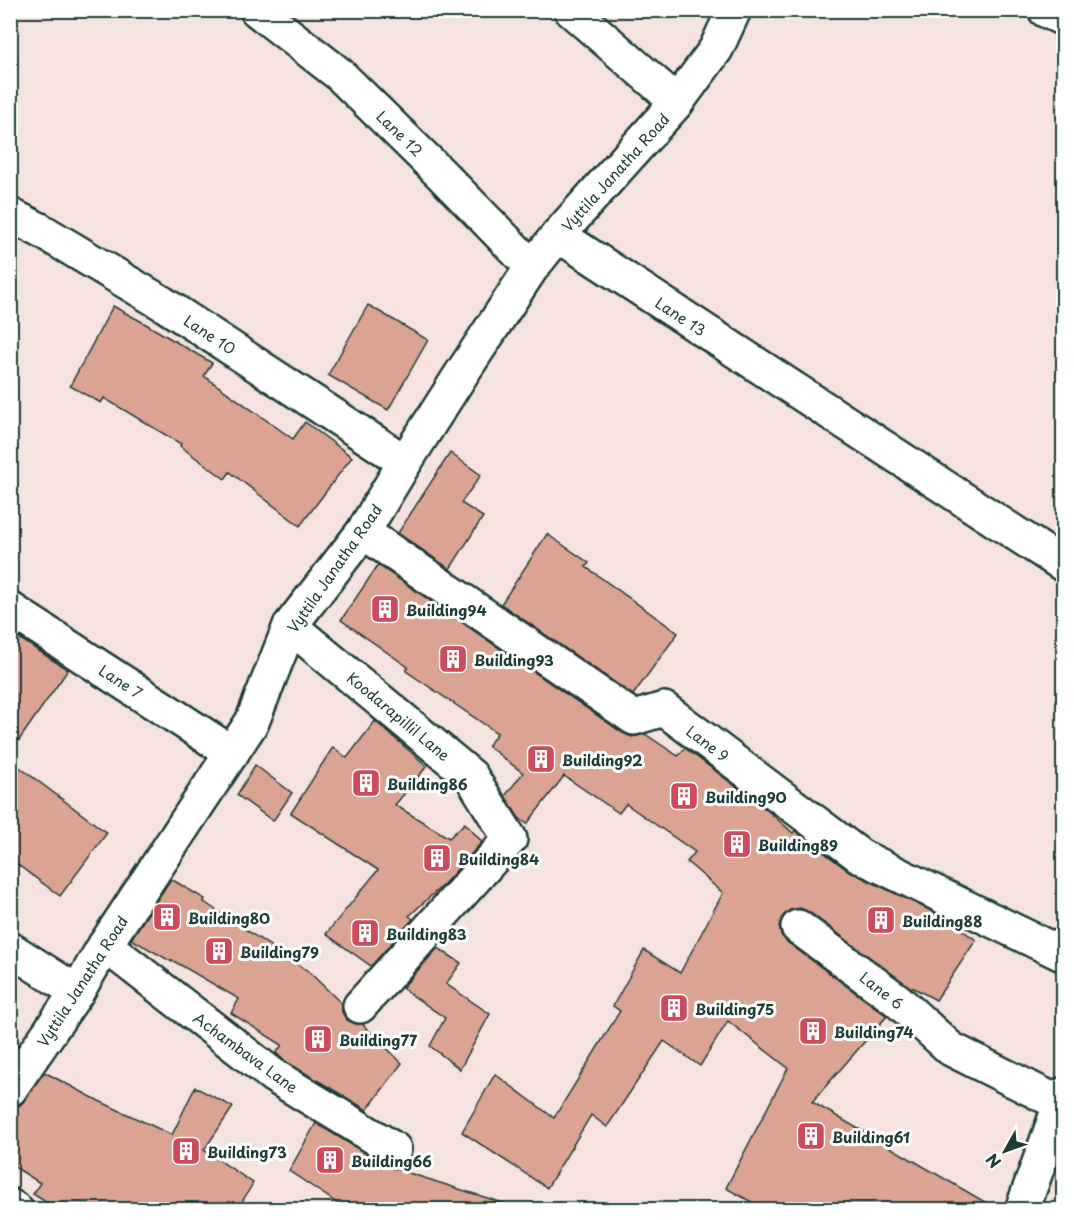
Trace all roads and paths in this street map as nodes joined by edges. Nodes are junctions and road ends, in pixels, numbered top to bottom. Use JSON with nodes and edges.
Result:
{"nodes":[{"id":1,"x":257,"y":10,"type":"edge"},
{"id":2,"x":572,"y":10,"type":"edge"},
{"id":3,"x":734,"y":10,"type":"edge"},
{"id":4,"x":1045,"y":10,"type":"edge"},
{"id":5,"x":1064,"y":19,"type":"edge"},
{"id":6,"x":677,"y":102,"type":"junction"},
{"id":7,"x":10,"y":215,"type":"edge"},
{"id":8,"x":558,"y":236,"type":"junction"},
{"id":9,"x":532,"y":267,"type":"junction"},
{"id":10,"x":405,"y":462,"type":"junction"},
{"id":11,"x":363,"y":532,"type":"junction"},
{"id":12,"x":1064,"y":566,"type":"edge"},
{"id":13,"x":10,"y":609,"type":"edge"},
{"id":14,"x":290,"y":626,"type":"junction"},
{"id":15,"x":232,"y":753,"type":"junction"},
{"id":16,"x":798,"y":927,"type":"dead end"},
{"id":17,"x":105,"y":945,"type":"junction"},
{"id":18,"x":10,"y":949,"type":"edge"},
{"id":19,"x":1064,"y":955,"type":"edge"},
{"id":20,"x":76,"y":992,"type":"junction"},
{"id":21,"x":360,"y":1006,"type":"dead end"},
{"id":22,"x":10,"y":1089,"type":"edge"},
{"id":23,"x":1061,"y":1099,"type":"edge"},
{"id":24,"x":394,"y":1149,"type":"dead end"},
{"id":25,"x":10,"y":1206,"type":"edge"},
{"id":26,"x":16,"y":1209,"type":"edge"},
{"id":27,"x":1022,"y":1209,"type":"edge"}],
"edges":[{"from":1,"to":9,"type":"street","name":"Lane 12"},
{"from":2,"to":6,"type":"street"},
{"from":3,"to":6,"type":"street","name":"Vyttila Janatha Road"},
{"from":4,"to":5,"type":"street"},
{"from":6,"to":8,"type":"street","name":"Vyttila Janatha Road"},
{"from":7,"to":10,"type":"street","name":"Lane 10"},
{"from":8,"to":9,"type":"street","name":"Vyttila Janatha Road"},
{"from":8,"to":12,"type":"street","name":"Lane 13"},
{"from":9,"to":10,"type":"street","name":"Vyttila Janatha Road"},
{"from":10,"to":11,"type":"street","name":"Vyttila Janatha Road"},
{"from":11,"to":14,"type":"street","name":"Vyttila Janatha Road"},
{"from":11,"to":19,"type":"street","name":"Lane 9"},
{"from":13,"to":15,"type":"street","name":"Lane 7"},
{"from":14,"to":15,"type":"street","name":"Vyttila Janatha Road"},
{"from":14,"to":21,"type":"street","name":"Koodarapillil Lane"},
{"from":15,"to":17,"type":"street","name":"Vyttila Janatha Road"},
{"from":16,"to":23,"type":"street","name":"Lane 6"},
{"from":17,"to":20,"type":"street","name":"Vyttila Janatha Road"},
{"from":17,"to":24,"type":"street","name":"Achambava Lane"},
{"from":18,"to":20,"type":"street"},
{"from":20,"to":22,"type":"street","name":"Vyttila Janatha Road"},
{"from":23,"to":27,"type":"street"},
{"from":25,"to":26,"type":"street"}]}
